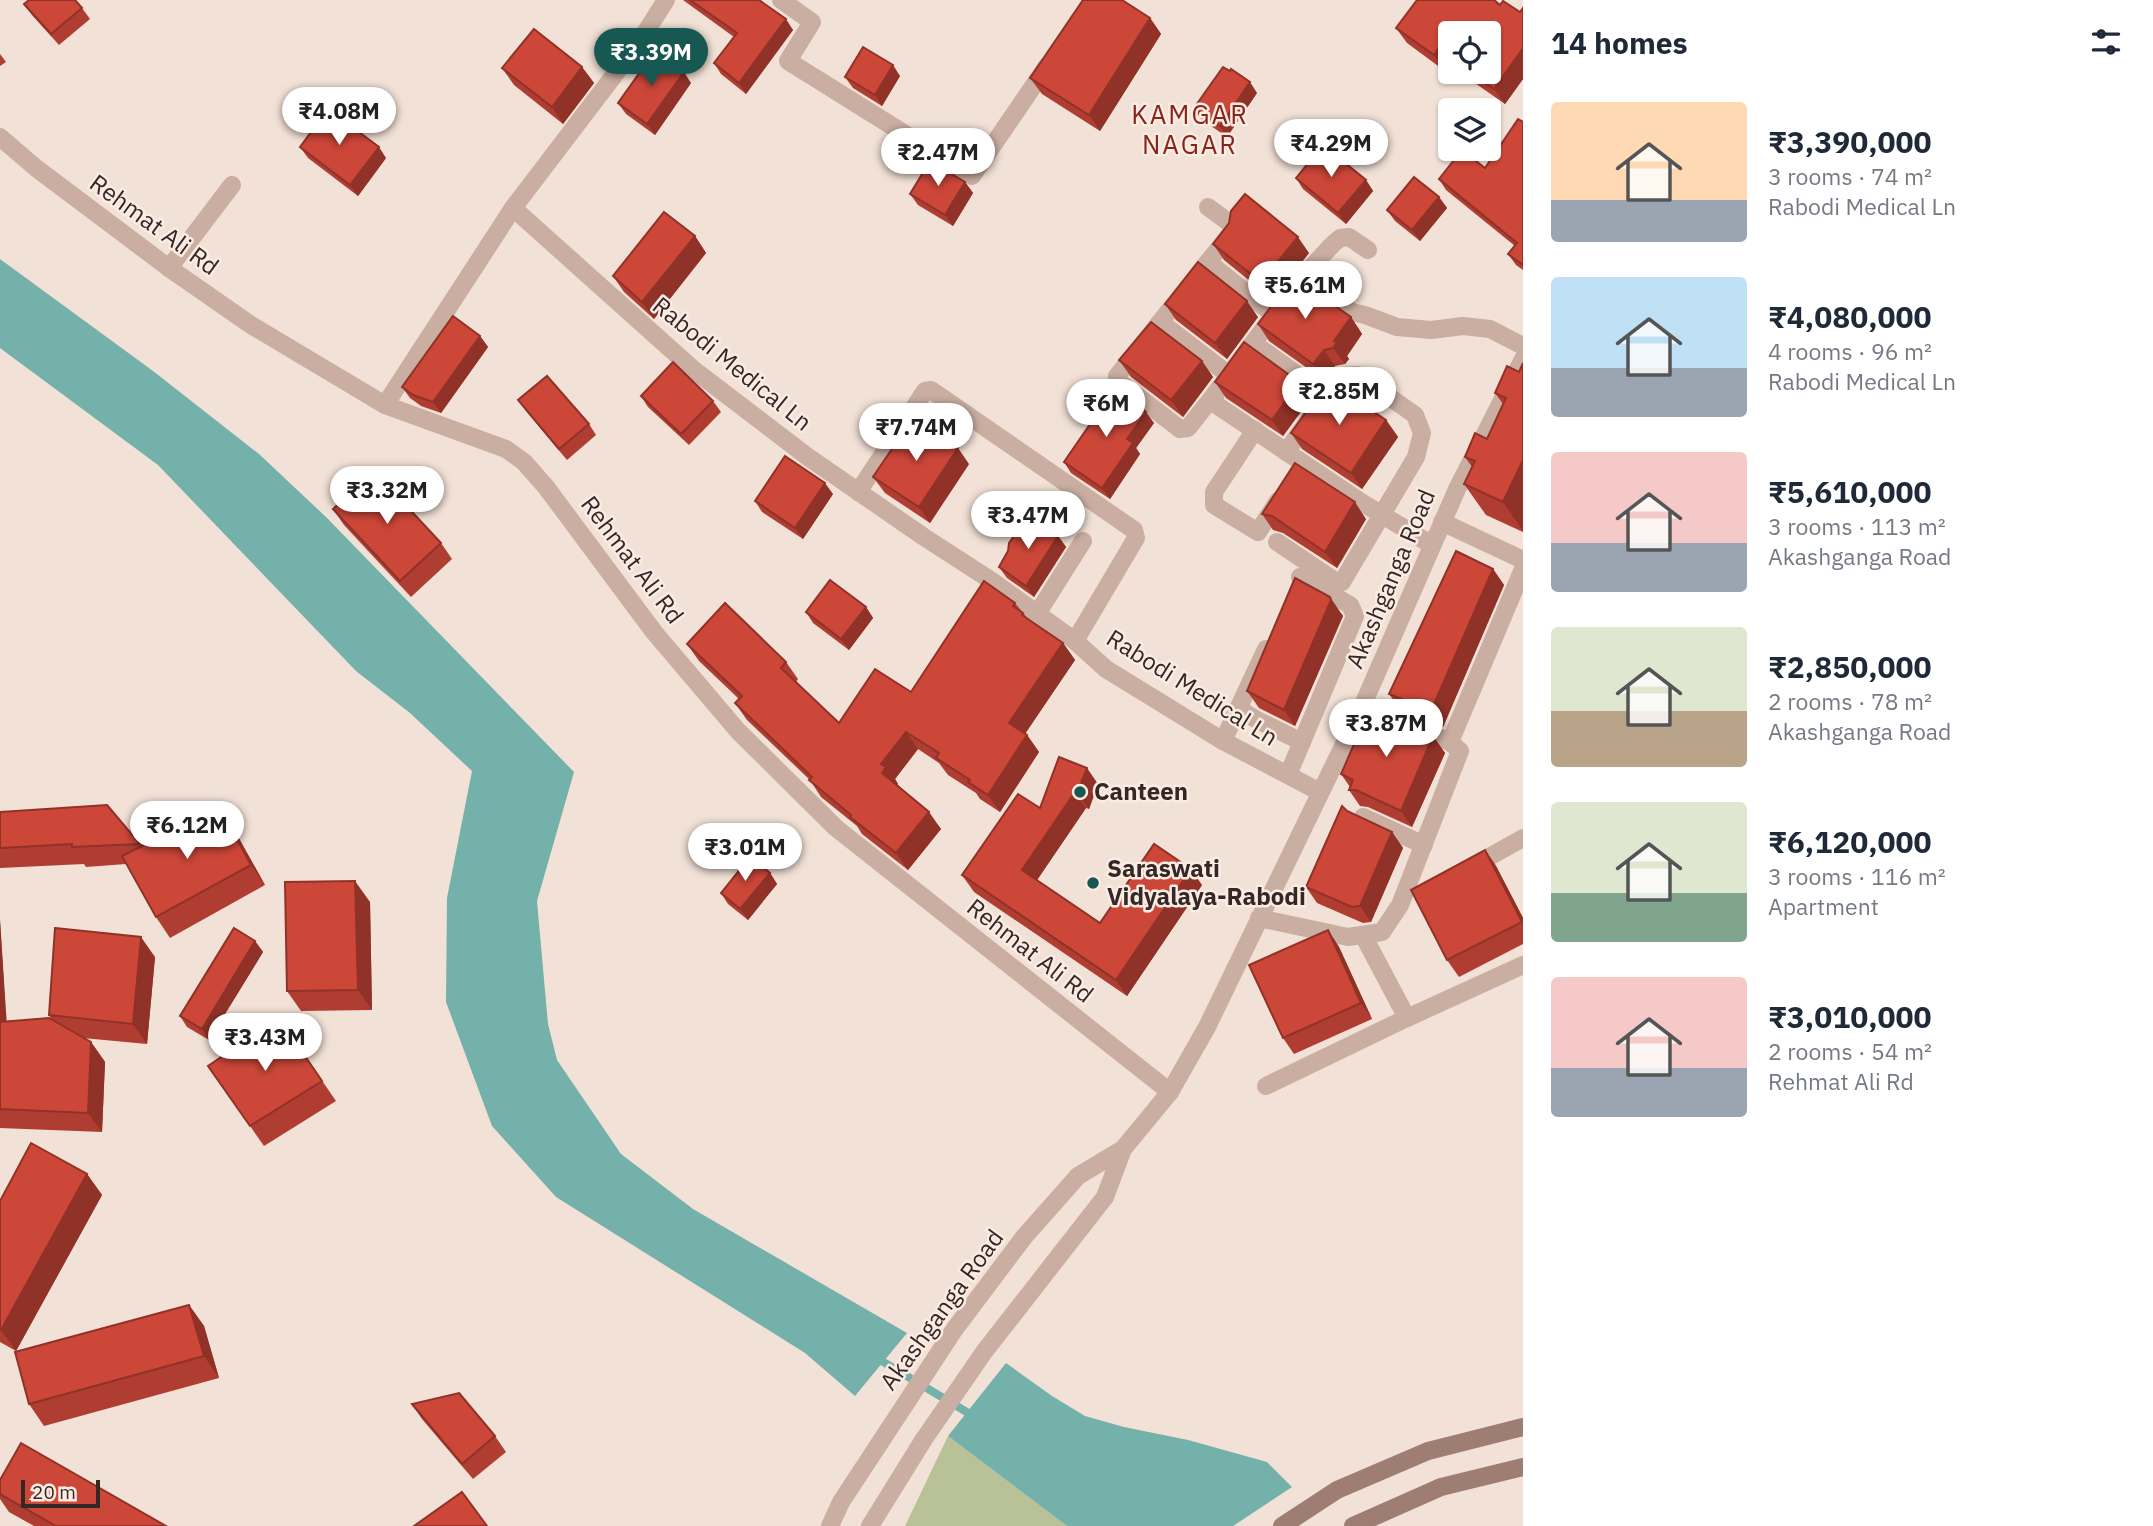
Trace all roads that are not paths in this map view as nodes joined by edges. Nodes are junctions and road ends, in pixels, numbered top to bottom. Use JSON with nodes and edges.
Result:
{"nodes":[{"id":1,"x":666,"y":0,"type":"edge"},
{"id":2,"x":782,"y":0,"type":"edge"},
{"id":3,"x":1054,"y":55,"type":"edge"},
{"id":4,"x":0,"y":137,"type":"edge"},
{"id":5,"x":232,"y":185,"type":"dead end"},
{"id":6,"x":1208,"y":207,"type":"dead end"},
{"id":7,"x":513,"y":208,"type":"junction"},
{"id":8,"x":1368,"y":250,"type":"dead end"},
{"id":9,"x":1208,"y":262,"type":"junction"},
{"id":10,"x":169,"y":268,"type":"junction"},
{"id":11,"x":1304,"y":275,"type":"junction"},
{"id":12,"x":1274,"y":315,"type":"junction"},
{"id":13,"x":1160,"y":323,"type":"junction"},
{"id":14,"x":1253,"y":343,"type":"junction"},
{"id":15,"x":1523,"y":346,"type":"edge"},
{"id":16,"x":1523,"y":359,"type":"edge"},
{"id":17,"x":1229,"y":375,"type":"junction"},
{"id":18,"x":1215,"y":394,"type":"junction"},
{"id":19,"x":1327,"y":396,"type":"junction"},
{"id":20,"x":385,"y":405,"type":"junction"},
{"id":21,"x":1255,"y":430,"type":"junction"},
{"id":22,"x":1286,"y":452,"type":"junction"},
{"id":23,"x":1296,"y":474,"type":"junction"},
{"id":24,"x":858,"y":492,"type":"junction"},
{"id":25,"x":1382,"y":514,"type":"junction"},
{"id":26,"x":1442,"y":522,"type":"junction"},
{"id":27,"x":1083,"y":541,"type":"dead end"},
{"id":28,"x":1277,"y":542,"type":"dead end"},
{"id":29,"x":1432,"y":545,"type":"junction"},
{"id":30,"x":1523,"y":560,"type":"edge"},
{"id":31,"x":1523,"y":569,"type":"edge"},
{"id":32,"x":1300,"y":576,"type":"junction"},
{"id":33,"x":1037,"y":614,"type":"junction"},
{"id":34,"x":1272,"y":637,"type":"edge"},
{"id":35,"x":1075,"y":641,"type":"junction"},
{"id":36,"x":1362,"y":707,"type":"junction"},
{"id":37,"x":1238,"y":708,"type":"junction"},
{"id":38,"x":1223,"y":741,"type":"junction"},
{"id":39,"x":1302,"y":742,"type":"junction"},
{"id":40,"x":1450,"y":742,"type":"junction"},
{"id":41,"x":1289,"y":775,"type":"junction"},
{"id":42,"x":1320,"y":792,"type":"junction"},
{"id":43,"x":1363,"y":817,"type":"edge"},
{"id":44,"x":1523,"y":838,"type":"edge"},
{"id":45,"x":1424,"y":845,"type":"junction"},
{"id":46,"x":1462,"y":872,"type":"edge"},
{"id":47,"x":1425,"y":892,"type":"edge"},
{"id":48,"x":1400,"y":905,"type":"junction"},
{"id":49,"x":1259,"y":918,"type":"junction"},
{"id":50,"x":1363,"y":934,"type":"junction"},
{"id":51,"x":1523,"y":965,"type":"edge"},
{"id":52,"x":1407,"y":1018,"type":"junction"},
{"id":53,"x":1266,"y":1086,"type":"dead end"},
{"id":54,"x":1170,"y":1092,"type":"junction"},
{"id":55,"x":1123,"y":1150,"type":"junction"},
{"id":56,"x":1523,"y":1427,"type":"edge"},
{"id":57,"x":1523,"y":1467,"type":"edge"},
{"id":58,"x":1354,"y":1525,"type":"edge"},
{"id":59,"x":830,"y":1526,"type":"edge"},
{"id":60,"x":870,"y":1526,"type":"edge"},
{"id":61,"x":1282,"y":1526,"type":"edge"}],
"edges":[{"from":1,"to":7,"type":"street"},
{"from":2,"to":3,"type":"street"},
{"from":4,"to":10,"type":"street","name":"Rehmat Ali Rd"},
{"from":5,"to":10,"type":"street"},
{"from":6,"to":9,"type":"street"},
{"from":7,"to":20,"type":"street"},
{"from":7,"to":24,"type":"street","name":"Rabodi Medical Ln"},
{"from":8,"to":11,"type":"street"},
{"from":9,"to":12,"type":"street"},
{"from":9,"to":13,"type":"street"},
{"from":10,"to":20,"type":"street","name":"Rehmat Ali Rd"},
{"from":11,"to":12,"type":"street"},
{"from":11,"to":15,"type":"street"},
{"from":12,"to":14,"type":"street"},
{"from":13,"to":17,"type":"street"},
{"from":13,"to":18,"type":"street"},
{"from":14,"to":17,"type":"street"},
{"from":14,"to":19,"type":"street"},
{"from":16,"to":26,"type":"street","name":"Akashganga Road"},
{"from":17,"to":18,"type":"street"},
{"from":18,"to":21,"type":"street"},
{"from":19,"to":22,"type":"street"},
{"from":19,"to":25,"type":"street"},
{"from":20,"to":54,"type":"street","name":"Rehmat Ali Rd"},
{"from":21,"to":22,"type":"street"},
{"from":21,"to":23,"type":"street"},
{"from":22,"to":23,"type":"street"},
{"from":23,"to":25,"type":"street"},
{"from":24,"to":33,"type":"street","name":"Rabodi Medical Ln"},
{"from":24,"to":35,"type":"street"},
{"from":25,"to":29,"type":"street"},
{"from":25,"to":32,"type":"street"},
{"from":26,"to":29,"type":"street","name":"Akashganga Road"},
{"from":26,"to":30,"type":"street"},
{"from":27,"to":33,"type":"street"},
{"from":28,"to":32,"type":"street"},
{"from":29,"to":36,"type":"street","name":"Akashganga Road"},
{"from":31,"to":40,"type":"street"},
{"from":32,"to":39,"type":"street"},
{"from":33,"to":35,"type":"street","name":"Rabodi Medical Ln"},
{"from":34,"to":37,"type":"street"},
{"from":35,"to":38,"type":"street","name":"Rabodi Medical Ln"},
{"from":36,"to":40,"type":"street"},
{"from":36,"to":42,"type":"street","name":"Akashganga Road"},
{"from":37,"to":38,"type":"street"},
{"from":37,"to":39,"type":"street"},
{"from":38,"to":41,"type":"street","name":"Rabodi Medical Ln"},
{"from":39,"to":41,"type":"street"},
{"from":40,"to":45,"type":"street"},
{"from":41,"to":42,"type":"street","name":"Rabodi Medical Ln"},
{"from":42,"to":49,"type":"street","name":"Akashganga Road"},
{"from":43,"to":45,"type":"street"},
{"from":44,"to":46,"type":"street"},
{"from":45,"to":48,"type":"street"},
{"from":47,"to":48,"type":"street"},
{"from":48,"to":50,"type":"street"},
{"from":49,"to":50,"type":"street"},
{"from":49,"to":54,"type":"street","name":"Akashganga Road"},
{"from":50,"to":52,"type":"street"},
{"from":51,"to":52,"type":"street"},
{"from":52,"to":53,"type":"street"},
{"from":54,"to":55,"type":"street","name":"Akashganga Road"},
{"from":55,"to":59,"type":"street","name":"Akashganga Road"},
{"from":55,"to":60,"type":"street","name":"Akashganga Road"},
{"from":56,"to":61,"type":"main road"},
{"from":57,"to":58,"type":"main road"}]}
